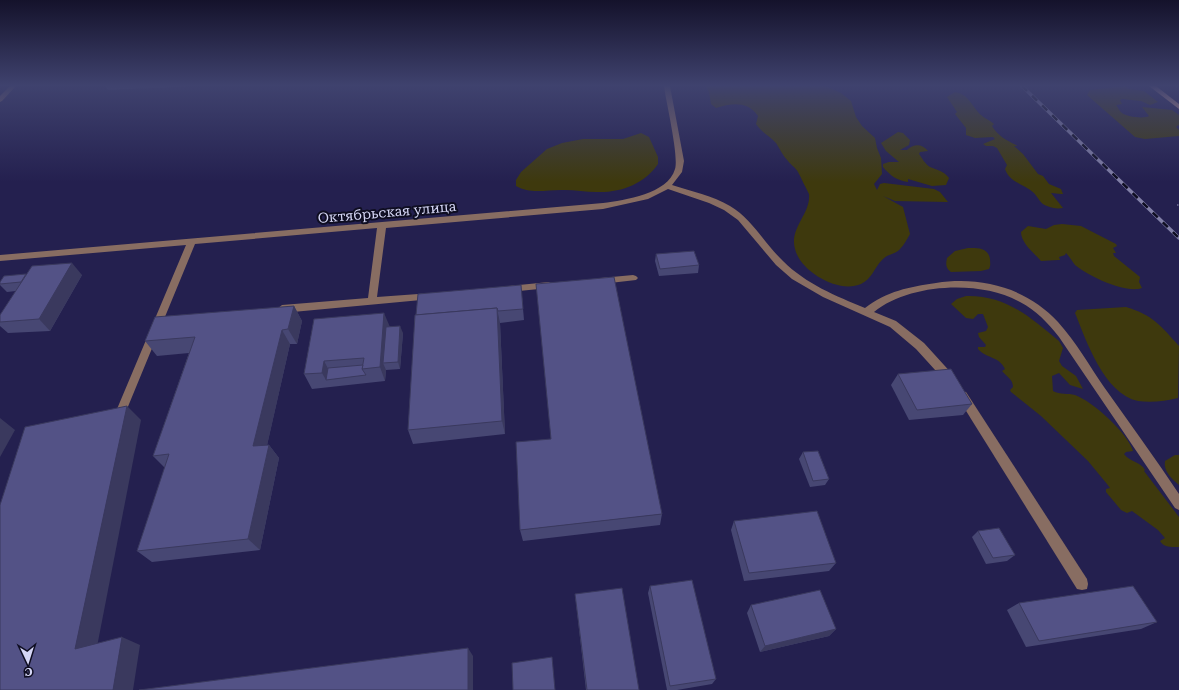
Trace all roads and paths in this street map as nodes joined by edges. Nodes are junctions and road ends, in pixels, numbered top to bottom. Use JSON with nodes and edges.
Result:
{"nodes":[{"id":1,"x":672,"y":118,"type":"edge"},
{"id":2,"x":667,"y":186,"type":"junction"},
{"id":3,"x":382,"y":225,"type":"junction"},
{"id":4,"x":192,"y":241,"type":"junction"},
{"id":5,"x":0,"y":258,"type":"edge"},
{"id":6,"x":633,"y":278,"type":"dead end"},
{"id":7,"x":593,"y":281,"type":"edge"},
{"id":8,"x":562,"y":284,"type":"edge"},
{"id":9,"x":498,"y":290,"type":"edge"},
{"id":10,"x":443,"y":295,"type":"edge"},
{"id":11,"x":372,"y":301,"type":"junction"},
{"id":12,"x":269,"y":310,"type":"edge"},
{"id":13,"x":867,"y":312,"type":"junction"},
{"id":14,"x":122,"y":409,"type":"edge"},
{"id":15,"x":1179,"y":504,"type":"edge"},
{"id":16,"x":1082,"y":584,"type":"dead end"}],
"edges":[{"from":1,"to":2,"type":"street","name":"Октябрьская улица"},
{"from":2,"to":3,"type":"street","name":"Октябрьская улица"},
{"from":2,"to":13,"type":"street"},
{"from":3,"to":4,"type":"street","name":"Октябрьская улица"},
{"from":3,"to":11,"type":"street"},
{"from":4,"to":5,"type":"street","name":"Октябрьская улица"},
{"from":4,"to":14,"type":"street"},
{"from":6,"to":7,"type":"street"},
{"from":8,"to":9,"type":"street"},
{"from":10,"to":11,"type":"street"},
{"from":11,"to":12,"type":"street"},
{"from":13,"to":15,"type":"street"},
{"from":13,"to":16,"type":"street"}]}
